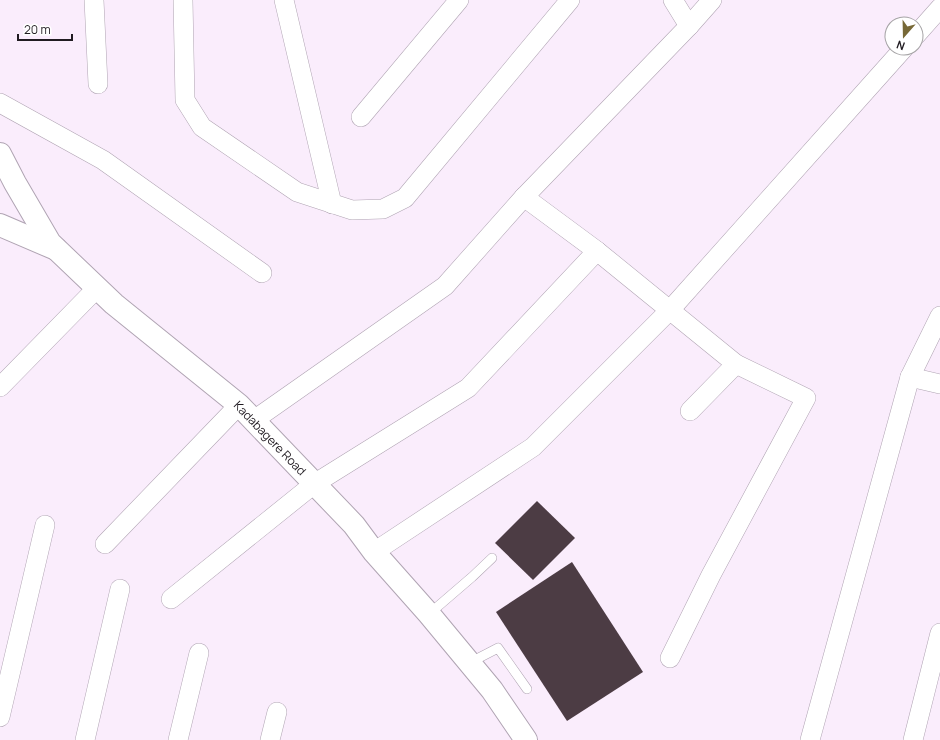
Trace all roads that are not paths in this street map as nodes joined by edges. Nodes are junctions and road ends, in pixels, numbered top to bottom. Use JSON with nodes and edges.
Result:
{"nodes":[{"id":1,"x":94,"y":0,"type":"edge"},
{"id":2,"x":183,"y":0,"type":"edge"},
{"id":3,"x":284,"y":0,"type":"edge"},
{"id":4,"x":459,"y":0,"type":"edge"},
{"id":5,"x":570,"y":0,"type":"edge"},
{"id":6,"x":673,"y":0,"type":"edge"},
{"id":7,"x":712,"y":0,"type":"edge"},
{"id":8,"x":940,"y":8,"type":"edge"},
{"id":9,"x":689,"y":26,"type":"junction"},
{"id":10,"x":924,"y":26,"type":"edge"},
{"id":11,"x":897,"y":56,"type":"edge"},
{"id":12,"x":98,"y":84,"type":"dead end"},
{"id":13,"x":0,"y":103,"type":"edge"},
{"id":14,"x":361,"y":117,"type":"dead end"},
{"id":15,"x":0,"y":154,"type":"edge"},
{"id":16,"x":524,"y":198,"type":"junction"},
{"id":17,"x":332,"y":204,"type":"junction"},
{"id":18,"x":0,"y":225,"type":"edge"},
{"id":19,"x":56,"y":249,"type":"junction"},
{"id":20,"x":597,"y":251,"type":"junction"},
{"id":21,"x":262,"y":273,"type":"dead end"},
{"id":22,"x":97,"y":288,"type":"junction"},
{"id":23,"x":670,"y":310,"type":"junction"},
{"id":24,"x":940,"y":316,"type":"edge"},
{"id":25,"x":736,"y":364,"type":"junction"},
{"id":26,"x":910,"y":377,"type":"junction"},
{"id":27,"x":940,"y":384,"type":"edge"},
{"id":28,"x":0,"y":387,"type":"edge"},
{"id":29,"x":690,"y":411,"type":"dead end"},
{"id":30,"x":247,"y":413,"type":"junction"},
{"id":31,"x":314,"y":484,"type":"junction"},
{"id":32,"x":45,"y":525,"type":"dead end"},
{"id":33,"x":104,"y":544,"type":"dead end"},
{"id":34,"x":374,"y":552,"type":"junction"},
{"id":35,"x":492,"y":558,"type":"dead end"},
{"id":36,"x":120,"y":589,"type":"dead end"},
{"id":37,"x":171,"y":599,"type":"dead end"},
{"id":38,"x":429,"y":614,"type":"junction"},
{"id":39,"x":940,"y":633,"type":"edge"},
{"id":40,"x":199,"y":653,"type":"dead end"},
{"id":41,"x":670,"y":658,"type":"dead end"},
{"id":42,"x":469,"y":663,"type":"junction"},
{"id":43,"x":528,"y":689,"type":"dead end"},
{"id":44,"x":277,"y":712,"type":"dead end"},
{"id":45,"x":0,"y":717,"type":"edge"},
{"id":46,"x":85,"y":740,"type":"edge"},
{"id":47,"x":178,"y":740,"type":"edge"},
{"id":48,"x":270,"y":740,"type":"edge"},
{"id":49,"x":526,"y":740,"type":"edge"},
{"id":50,"x":810,"y":740,"type":"edge"},
{"id":51,"x":913,"y":740,"type":"edge"}],
"edges":[{"from":1,"to":12,"type":"street"},
{"from":2,"to":17,"type":"street"},
{"from":3,"to":17,"type":"street"},
{"from":4,"to":14,"type":"street"},
{"from":5,"to":17,"type":"street"},
{"from":6,"to":9,"type":"street"},
{"from":7,"to":9,"type":"street"},
{"from":8,"to":10,"type":"street"},
{"from":9,"to":16,"type":"street"},
{"from":11,"to":23,"type":"street"},
{"from":13,"to":21,"type":"street"},
{"from":15,"to":19,"type":"street","name":"Kadabagere Road"},
{"from":16,"to":20,"type":"street"},
{"from":16,"to":30,"type":"street"},
{"from":18,"to":19,"type":"street"},
{"from":19,"to":22,"type":"street","name":"Kadabagere Road"},
{"from":20,"to":23,"type":"street"},
{"from":20,"to":31,"type":"street"},
{"from":22,"to":28,"type":"street"},
{"from":22,"to":30,"type":"street","name":"Kadabagere Road"},
{"from":23,"to":25,"type":"street"},
{"from":23,"to":34,"type":"street"},
{"from":24,"to":26,"type":"street"},
{"from":25,"to":29,"type":"street"},
{"from":25,"to":41,"type":"street"},
{"from":26,"to":27,"type":"street"},
{"from":26,"to":50,"type":"street"},
{"from":30,"to":31,"type":"street","name":"Kadabagere Road"},
{"from":30,"to":33,"type":"street"},
{"from":31,"to":34,"type":"street","name":"Kadabagere Road"},
{"from":31,"to":37,"type":"street"},
{"from":32,"to":45,"type":"street"},
{"from":34,"to":38,"type":"street","name":"Kadabagere Road"},
{"from":35,"to":38,"type":"lane"},
{"from":36,"to":46,"type":"street"},
{"from":38,"to":42,"type":"street","name":"Kadabagere Road"},
{"from":39,"to":51,"type":"street"},
{"from":40,"to":47,"type":"street"},
{"from":42,"to":43,"type":"lane"},
{"from":42,"to":49,"type":"street","name":"Kadabagere Road"},
{"from":44,"to":48,"type":"street"}]}
